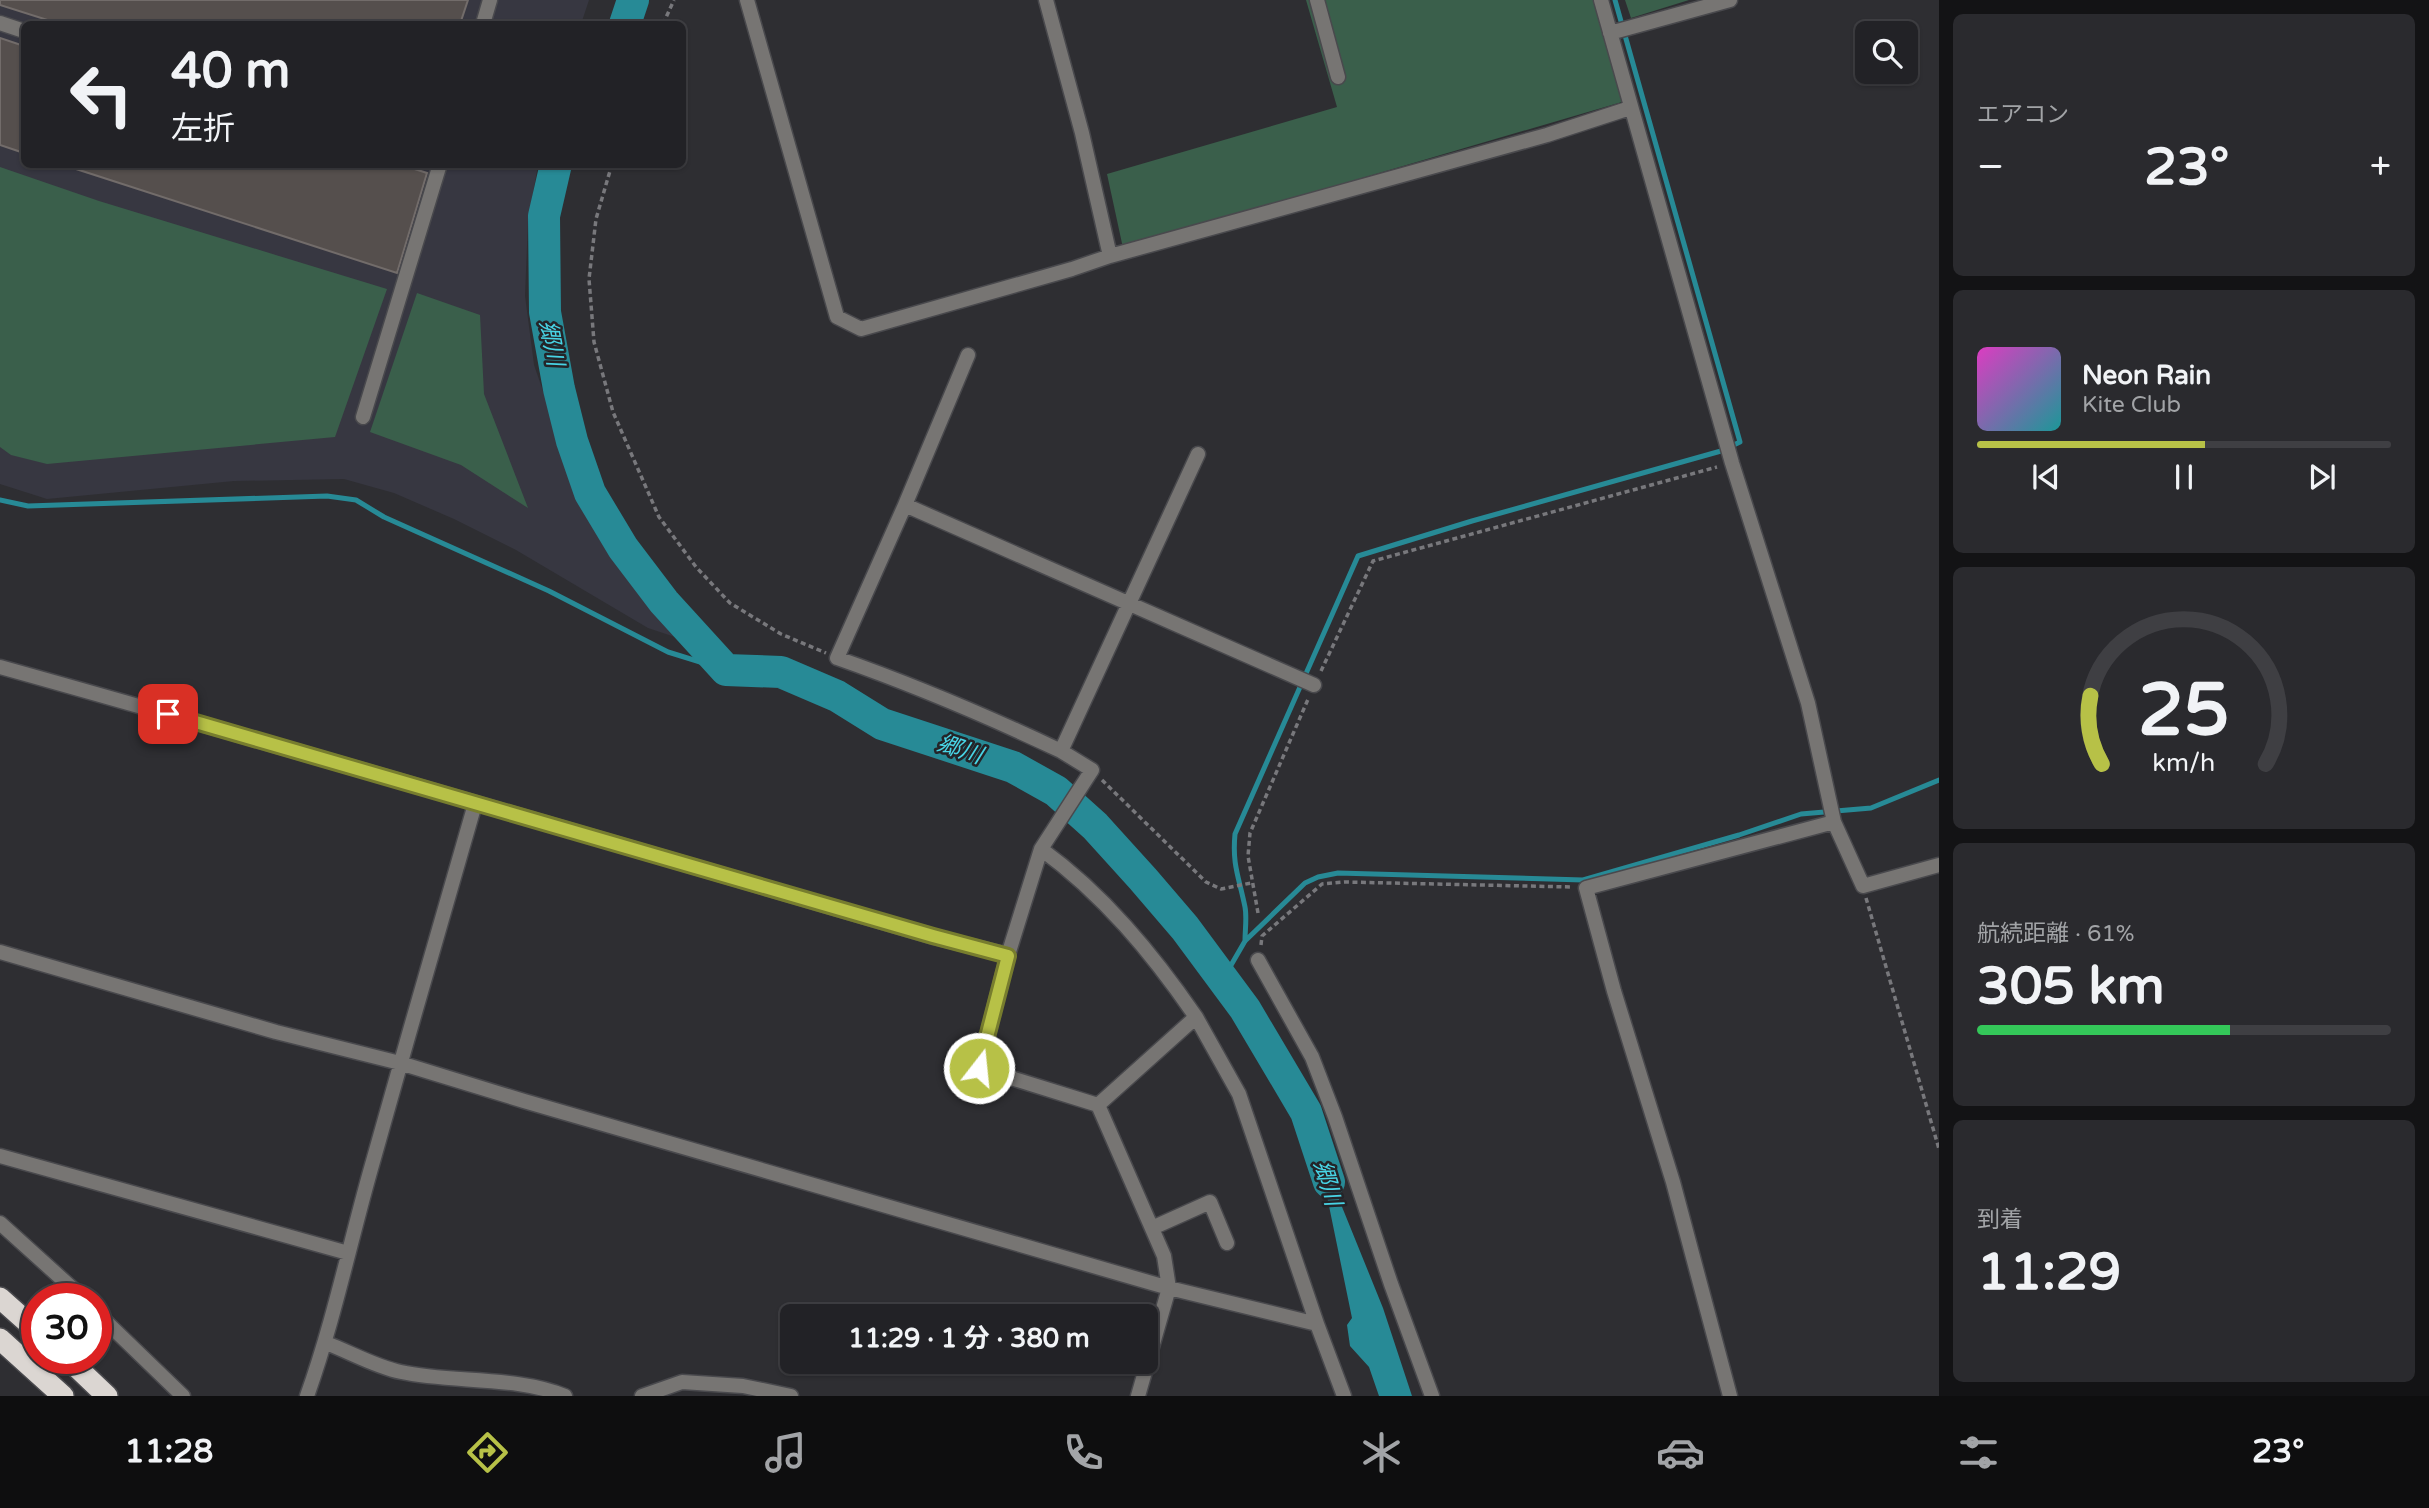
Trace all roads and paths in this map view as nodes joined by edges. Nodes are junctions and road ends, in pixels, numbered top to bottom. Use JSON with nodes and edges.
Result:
{"nodes":[{"id":1,"x":490,"y":0,"type":"edge"},
{"id":2,"x":674,"y":0,"type":"edge"},
{"id":3,"x":747,"y":0,"type":"edge"},
{"id":4,"x":1046,"y":0,"type":"edge"},
{"id":5,"x":1317,"y":0,"type":"edge"},
{"id":6,"x":1601,"y":0,"type":"edge"},
{"id":7,"x":1730,"y":0,"type":"edge"},
{"id":8,"x":484,"y":21,"type":"edge"},
{"id":9,"x":664,"y":21,"type":"edge"},
{"id":10,"x":0,"y":23,"type":"edge"},
{"id":11,"x":21,"y":30,"type":"edge"},
{"id":12,"x":1610,"y":33,"type":"junction"},
{"id":13,"x":1338,"y":77,"type":"dead end"},
{"id":14,"x":1630,"y":108,"type":"junction"},
{"id":15,"x":436,"y":168,"type":"edge"},
{"id":16,"x":611,"y":168,"type":"edge"},
{"id":17,"x":1110,"y":256,"type":"junction"},
{"id":18,"x":968,"y":355,"type":"dead end"},
{"id":19,"x":363,"y":417,"type":"dead end"},
{"id":20,"x":1198,"y":454,"type":"dead end"},
{"id":21,"x":1732,"y":463,"type":"junction"},
{"id":22,"x":905,"y":505,"type":"junction"},
{"id":23,"x":1128,"y":602,"type":"junction"},
{"id":24,"x":837,"y":658,"type":"junction"},
{"id":25,"x":0,"y":667,"type":"edge"},
{"id":26,"x":1314,"y":685,"type":"junction"},
{"id":27,"x":1061,"y":751,"type":"junction"},
{"id":28,"x":1092,"y":770,"type":"junction"},
{"id":29,"x":475,"y":804,"type":"junction"},
{"id":30,"x":1834,"y":822,"type":"junction"},
{"id":31,"x":1041,"y":849,"type":"junction"},
{"id":32,"x":1939,"y":864,"type":"edge"},
{"id":33,"x":1251,"y":883,"type":"junction"},
{"id":34,"x":1863,"y":886,"type":"junction"},
{"id":35,"x":1586,"y":888,"type":"junction"},
{"id":36,"x":1258,"y":913,"type":"dead end"},
{"id":37,"x":0,"y":952,"type":"edge"},
{"id":38,"x":1008,"y":956,"type":"junction"},
{"id":39,"x":1258,"y":960,"type":"joint"},
{"id":40,"x":1196,"y":1017,"type":"junction"},
{"id":41,"x":400,"y":1063,"type":"junction"},
{"id":42,"x":1098,"y":1105,"type":"junction"},
{"id":43,"x":1939,"y":1149,"type":"edge"},
{"id":44,"x":0,"y":1156,"type":"edge"},
{"id":45,"x":0,"y":1223,"type":"edge"},
{"id":46,"x":1152,"y":1228,"type":"junction"},
{"id":47,"x":1227,"y":1243,"type":"dead end"},
{"id":48,"x":348,"y":1253,"type":"junction"},
{"id":49,"x":66,"y":1283,"type":"edge"},
{"id":50,"x":1168,"y":1288,"type":"junction"},
{"id":51,"x":0,"y":1298,"type":"edge"},
{"id":52,"x":21,"y":1317,"type":"edge"},
{"id":53,"x":1317,"y":1324,"type":"junction"},
{"id":54,"x":112,"y":1327,"type":"edge"},
{"id":55,"x":0,"y":1339,"type":"edge"},
{"id":56,"x":326,"y":1343,"type":"junction"},
{"id":57,"x":84,"y":1374,"type":"edge"},
{"id":58,"x":682,"y":1382,"type":"junction"},
{"id":59,"x":63,"y":1396,"type":"edge"},
{"id":60,"x":107,"y":1396,"type":"edge"},
{"id":61,"x":183,"y":1396,"type":"edge"},
{"id":62,"x":307,"y":1396,"type":"edge"},
{"id":63,"x":565,"y":1396,"type":"edge"},
{"id":64,"x":642,"y":1396,"type":"edge"},
{"id":65,"x":692,"y":1396,"type":"edge"},
{"id":66,"x":791,"y":1396,"type":"edge"},
{"id":67,"x":1138,"y":1396,"type":"edge"},
{"id":68,"x":1344,"y":1396,"type":"edge"},
{"id":69,"x":1432,"y":1396,"type":"edge"},
{"id":70,"x":1730,"y":1396,"type":"edge"}],
"edges":[{"from":1,"to":8,"type":"street"},
{"from":2,"to":9,"type":"path"},
{"from":3,"to":17,"type":"street"},
{"from":4,"to":17,"type":"street"},
{"from":5,"to":13,"type":"street"},
{"from":6,"to":12,"type":"street"},
{"from":7,"to":12,"type":"street"},
{"from":10,"to":11,"type":"street"},
{"from":12,"to":14,"type":"street"},
{"from":14,"to":17,"type":"street"},
{"from":14,"to":21,"type":"street"},
{"from":15,"to":19,"type":"street"},
{"from":16,"to":24,"type":"path"},
{"from":18,"to":22,"type":"street"},
{"from":20,"to":23,"type":"street"},
{"from":21,"to":26,"type":"path"},
{"from":21,"to":30,"type":"street"},
{"from":22,"to":23,"type":"street"},
{"from":22,"to":24,"type":"street"},
{"from":23,"to":26,"type":"street"},
{"from":23,"to":27,"type":"street"},
{"from":24,"to":27,"type":"street"},
{"from":25,"to":29,"type":"street"},
{"from":26,"to":33,"type":"path"},
{"from":27,"to":28,"type":"street"},
{"from":28,"to":31,"type":"street"},
{"from":28,"to":33,"type":"path"},
{"from":29,"to":38,"type":"street"},
{"from":29,"to":41,"type":"street"},
{"from":30,"to":34,"type":"street"},
{"from":30,"to":35,"type":"street"},
{"from":31,"to":38,"type":"street"},
{"from":31,"to":40,"type":"street"},
{"from":32,"to":34,"type":"street"},
{"from":33,"to":36,"type":"path"},
{"from":34,"to":43,"type":"path"},
{"from":35,"to":39,"type":"path"},
{"from":35,"to":70,"type":"street"},
{"from":37,"to":41,"type":"street"},
{"from":38,"to":42,"type":"street"},
{"from":39,"to":69,"type":"street"},
{"from":40,"to":42,"type":"street"},
{"from":40,"to":53,"type":"street"},
{"from":41,"to":48,"type":"street"},
{"from":41,"to":50,"type":"street"},
{"from":42,"to":46,"type":"street"},
{"from":44,"to":48,"type":"street"},
{"from":45,"to":49,"type":"street"},
{"from":46,"to":47,"type":"street"},
{"from":46,"to":50,"type":"street"},
{"from":48,"to":56,"type":"street"},
{"from":50,"to":53,"type":"street"},
{"from":50,"to":67,"type":"street"},
{"from":51,"to":52,"type":"highway"},
{"from":53,"to":68,"type":"street"},
{"from":54,"to":61,"type":"street"},
{"from":55,"to":59,"type":"highway"},
{"from":56,"to":62,"type":"street"},
{"from":56,"to":63,"type":"street"},
{"from":57,"to":60,"type":"highway"},
{"from":58,"to":64,"type":"street"},
{"from":58,"to":65,"type":"street"},
{"from":58,"to":66,"type":"street"}]}
